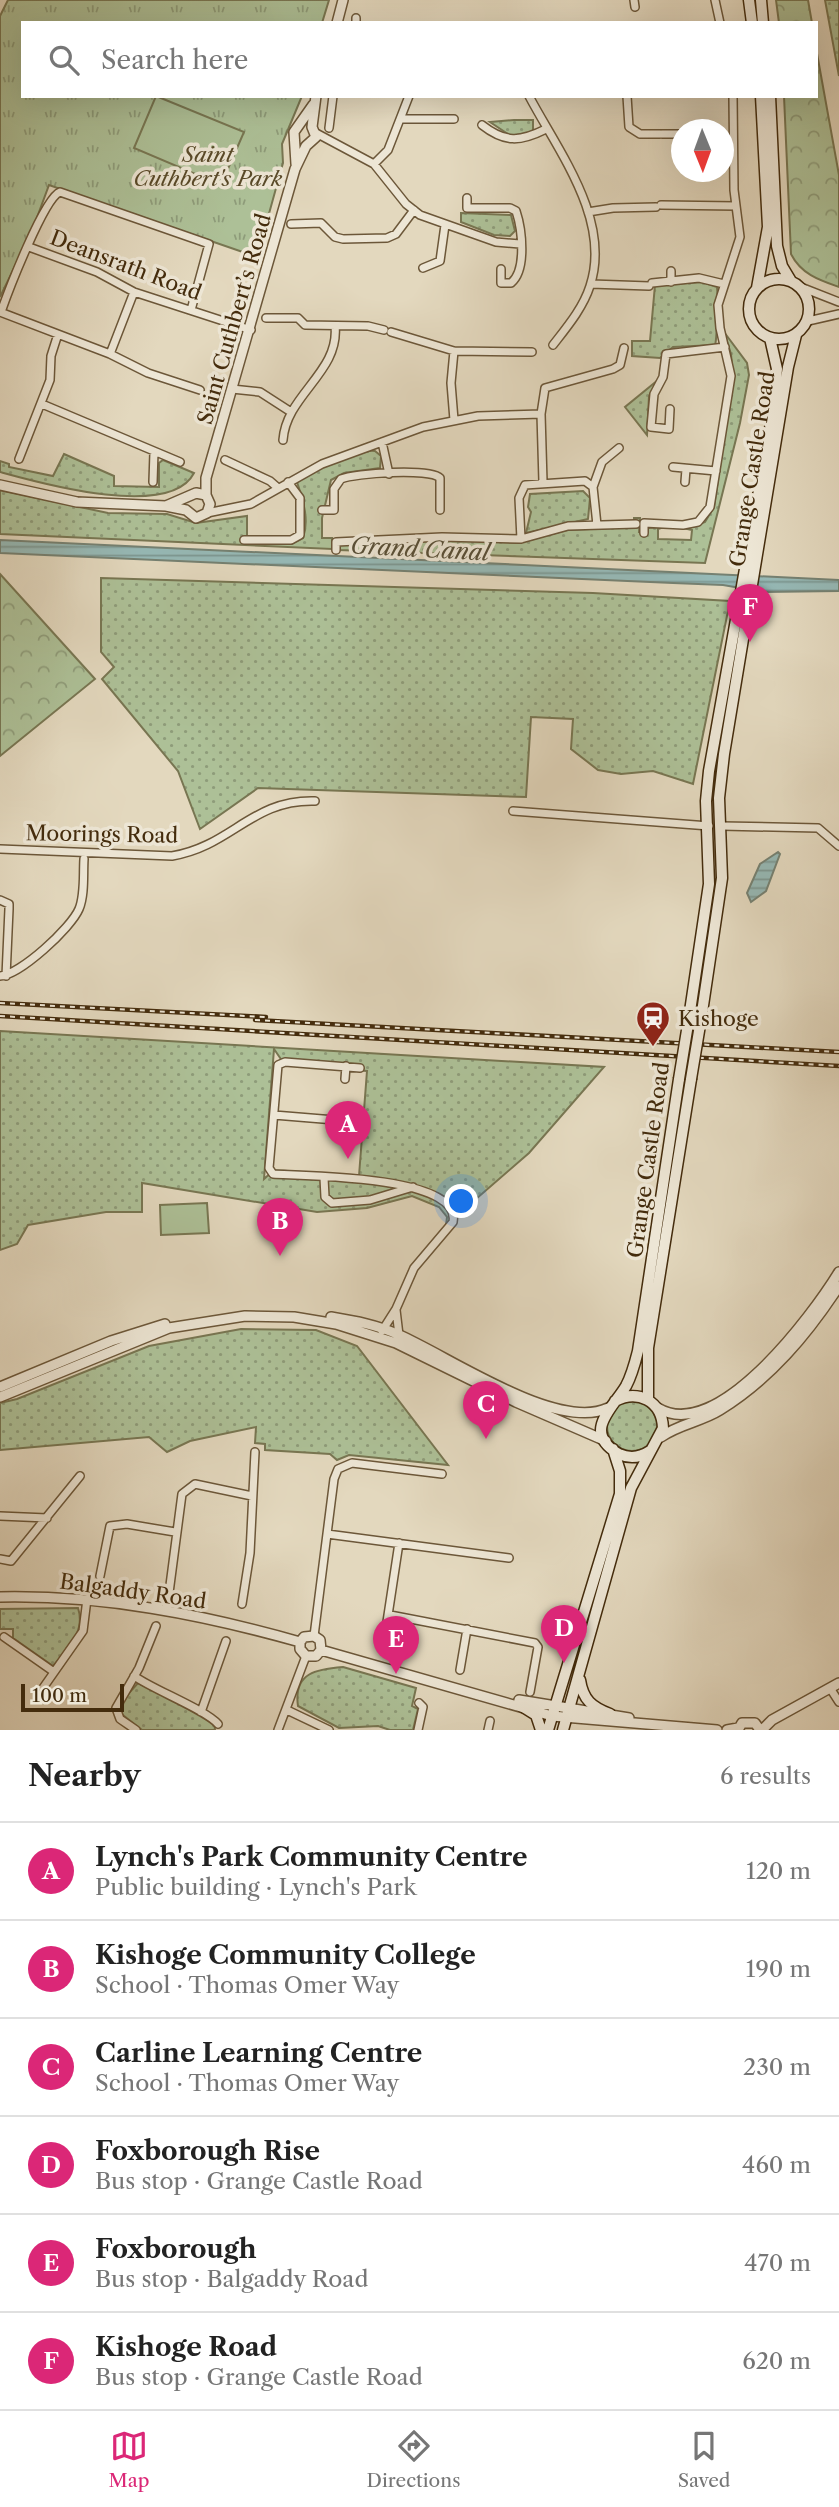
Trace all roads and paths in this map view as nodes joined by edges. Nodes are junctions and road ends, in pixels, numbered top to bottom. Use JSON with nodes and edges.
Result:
{"nodes":[{"id":1,"x":343,"y":0,"type":"edge"},
{"id":2,"x":715,"y":0,"type":"edge"},
{"id":3,"x":749,"y":0,"type":"edge"},
{"id":4,"x":761,"y":0,"type":"edge"},
{"id":5,"x":338,"y":21,"type":"edge"},
{"id":6,"x":720,"y":21,"type":"edge"},
{"id":7,"x":752,"y":21,"type":"edge"},
{"id":8,"x":763,"y":21,"type":"edge"},
{"id":9,"x":316,"y":98,"type":"edge"},
{"id":10,"x":333,"y":98,"type":"edge"},
{"id":11,"x":408,"y":98,"type":"edge"},
{"id":12,"x":529,"y":98,"type":"edge"},
{"id":13,"x":626,"y":98,"type":"edge"},
{"id":14,"x":733,"y":98,"type":"edge"},
{"id":15,"x":761,"y":98,"type":"edge"},
{"id":16,"x":770,"y":98,"type":"edge"},
{"id":17,"x":454,"y":118,"type":"dead end"},
{"id":18,"x":401,"y":119,"type":"junction"},
{"id":19,"x":733,"y":119,"type":"edge"},
{"id":20,"x":434,"y":120,"type":"junction"},
{"id":21,"x":302,"y":124,"type":"junction"},
{"id":22,"x":482,"y":125,"type":"dead end"},
{"id":23,"x":328,"y":128,"type":"dead end"},
{"id":24,"x":546,"y":129,"type":"junction"},
{"id":25,"x":435,"y":130,"type":"dead end"},
{"id":26,"x":671,"y":134,"type":"edge"},
{"id":27,"x":312,"y":137,"type":"junction"},
{"id":28,"x":296,"y":142,"type":"junction"},
{"id":29,"x":734,"y":159,"type":"edge"},
{"id":30,"x":374,"y":164,"type":"junction"},
{"id":31,"x":295,"y":169,"type":"junction"},
{"id":32,"x":467,"y":198,"type":"dead end"},
{"id":33,"x":736,"y":206,"type":"junction"},
{"id":34,"x":414,"y":210,"type":"junction"},
{"id":35,"x":588,"y":212,"type":"junction"},
{"id":36,"x":291,"y":224,"type":"dead end"},
{"id":37,"x":445,"y":225,"type":"junction"},
{"id":38,"x":520,"y":244,"type":"junction"},
{"id":39,"x":29,"y":247,"type":"junction"},
{"id":40,"x":423,"y":268,"type":"dead end"},
{"id":41,"x":501,"y":269,"type":"dead end"},
{"id":42,"x":671,"y":271,"type":"dead end"},
{"id":43,"x":671,"y":282,"type":"junction"},
{"id":44,"x":591,"y":284,"type":"junction"},
{"id":45,"x":724,"y":284,"type":"junction"},
{"id":46,"x":795,"y":284,"type":"junction"},
{"id":47,"x":757,"y":288,"type":"junction"},
{"id":48,"x":134,"y":292,"type":"junction"},
{"id":49,"x":839,"y":302,"type":"edge"},
{"id":50,"x":191,"y":310,"type":"junction"},
{"id":51,"x":1,"y":312,"type":"edge"},
{"id":52,"x":839,"y":314,"type":"edge"},
{"id":53,"x":266,"y":318,"type":"dead end"},
{"id":54,"x":808,"y":321,"type":"junction"},
{"id":55,"x":335,"y":326,"type":"junction"},
{"id":56,"x":251,"y":330,"type":"junction"},
{"id":57,"x":58,"y":334,"type":"junction"},
{"id":58,"x":796,"y":335,"type":"junction"},
{"id":59,"x":770,"y":338,"type":"junction"},
{"id":60,"x":553,"y":345,"type":"dead end"},
{"id":61,"x":725,"y":346,"type":"junction"},
{"id":62,"x":624,"y":348,"type":"dead end"},
{"id":63,"x":454,"y":351,"type":"junction"},
{"id":64,"x":532,"y":352,"type":"dead end"},
{"id":65,"x":110,"y":354,"type":"junction"},
{"id":66,"x":232,"y":389,"type":"junction"},
{"id":67,"x":200,"y":390,"type":"dead end"},
{"id":68,"x":41,"y":404,"type":"junction"},
{"id":69,"x":670,"y":410,"type":"dead end"},
{"id":70,"x":291,"y":412,"type":"junction"},
{"id":71,"x":541,"y":414,"type":"junction"},
{"id":72,"x":454,"y":420,"type":"junction"},
{"id":73,"x":284,"y":440,"type":"dead end"},
{"id":74,"x":382,"y":442,"type":"junction"},
{"id":75,"x":619,"y":448,"type":"dead end"},
{"id":76,"x":154,"y":452,"type":"junction"},
{"id":77,"x":19,"y":459,"type":"dead end"},
{"id":78,"x":226,"y":460,"type":"dead end"},
{"id":79,"x":180,"y":462,"type":"dead end"},
{"id":80,"x":673,"y":467,"type":"dead end"},
{"id":81,"x":686,"y":469,"type":"junction"},
{"id":82,"x":716,"y":471,"type":"junction"},
{"id":83,"x":390,"y":474,"type":"junction"},
{"id":84,"x":153,"y":482,"type":"dead end"},
{"id":85,"x":288,"y":482,"type":"junction"},
{"id":86,"x":543,"y":482,"type":"junction"},
{"id":87,"x":685,"y":482,"type":"dead end"},
{"id":88,"x":0,"y":485,"type":"edge"},
{"id":89,"x":593,"y":487,"type":"junction"},
{"id":90,"x":278,"y":488,"type":"junction"},
{"id":91,"x":201,"y":500,"type":"junction"},
{"id":92,"x":166,"y":506,"type":"junction"},
{"id":93,"x":186,"y":510,"type":"junction"},
{"id":94,"x":323,"y":510,"type":"dead end"},
{"id":95,"x":440,"y":510,"type":"dead end"},
{"id":96,"x":636,"y":524,"type":"dead end"},
{"id":97,"x":597,"y":525,"type":"junction"},
{"id":98,"x":279,"y":531,"type":"dead end"},
{"id":99,"x":643,"y":533,"type":"dead end"},
{"id":100,"x":522,"y":539,"type":"junction"},
{"id":101,"x":244,"y":540,"type":"dead end"},
{"id":102,"x":279,"y":540,"type":"junction"},
{"id":103,"x":336,"y":550,"type":"dead end"},
{"id":104,"x":754,"y":554,"type":"junction"},
{"id":105,"x":743,"y":616,"type":"junction"},
{"id":106,"x":315,"y":801,"type":"dead end"},
{"id":107,"x":513,"y":811,"type":"dead end"},
{"id":108,"x":709,"y":826,"type":"junction"},
{"id":109,"x":722,"y":826,"type":"junction"},
{"id":110,"x":839,"y":846,"type":"edge"},
{"id":111,"x":0,"y":849,"type":"edge"},
{"id":112,"x":84,"y":859,"type":"dead end"},
{"id":113,"x":0,"y":900,"type":"edge"},
{"id":114,"x":3,"y":976,"type":"edge"},
{"id":115,"x":346,"y":1066,"type":"junction"},
{"id":116,"x":360,"y":1068,"type":"dead end"},
{"id":117,"x":345,"y":1079,"type":"dead end"},
{"id":118,"x":342,"y":1108,"type":"dead end"},
{"id":119,"x":274,"y":1115,"type":"junction"},
{"id":120,"x":342,"y":1121,"type":"junction"},
{"id":121,"x":359,"y":1122,"type":"dead end"},
{"id":122,"x":324,"y":1178,"type":"junction"},
{"id":123,"x":414,"y":1187,"type":"junction"},
{"id":124,"x":839,"y":1272,"type":"edge"},
{"id":125,"x":839,"y":1286,"type":"edge"},
{"id":126,"x":396,"y":1309,"type":"junction"},
{"id":127,"x":383,"y":1329,"type":"junction"},
{"id":128,"x":399,"y":1335,"type":"junction"},
{"id":129,"x":384,"y":1340,"type":"junction"},
{"id":130,"x":0,"y":1387,"type":"edge"},
{"id":131,"x":0,"y":1396,"type":"edge"},
{"id":132,"x":648,"y":1399,"type":"junction"},
{"id":133,"x":612,"y":1404,"type":"junction"},
{"id":134,"x":658,"y":1408,"type":"junction"},
{"id":135,"x":661,"y":1437,"type":"junction"},
{"id":136,"x":609,"y":1445,"type":"junction"},
{"id":137,"x":650,"y":1451,"type":"junction"},
{"id":138,"x":255,"y":1452,"type":"dead end"},
{"id":139,"x":442,"y":1474,"type":"dead end"},
{"id":140,"x":80,"y":1476,"type":"dead end"},
{"id":141,"x":252,"y":1496,"type":"junction"},
{"id":142,"x":0,"y":1516,"type":"edge"},
{"id":143,"x":47,"y":1518,"type":"junction"},
{"id":144,"x":175,"y":1532,"type":"junction"},
{"id":145,"x":327,"y":1534,"type":"junction"},
{"id":146,"x":399,"y":1543,"type":"junction"},
{"id":147,"x":509,"y":1558,"type":"dead end"},
{"id":148,"x":0,"y":1559,"type":"edge"},
{"id":149,"x":100,"y":1576,"type":"dead end"},
{"id":150,"x":0,"y":1597,"type":"edge"},
{"id":151,"x":87,"y":1599,"type":"junction"},
{"id":152,"x":242,"y":1604,"type":"dead end"},
{"id":153,"x":167,"y":1608,"type":"junction"},
{"id":154,"x":390,"y":1615,"type":"junction"},
{"id":155,"x":156,"y":1626,"type":"dead end"},
{"id":156,"x":467,"y":1629,"type":"junction"},
{"id":157,"x":314,"y":1636,"type":"junction"},
{"id":158,"x":4,"y":1637,"type":"dead end"},
{"id":159,"x":226,"y":1641,"type":"dead end"},
{"id":160,"x":300,"y":1642,"type":"junction"},
{"id":161,"x":383,"y":1648,"type":"dead end"},
{"id":162,"x":321,"y":1650,"type":"junction"},
{"id":163,"x":306,"y":1656,"type":"junction"},
{"id":164,"x":460,"y":1670,"type":"dead end"},
{"id":165,"x":54,"y":1672,"type":"junction"},
{"id":166,"x":134,"y":1676,"type":"junction"},
{"id":167,"x":579,"y":1676,"type":"junction"},
{"id":168,"x":835,"y":1686,"type":"edge"},
{"id":169,"x":43,"y":1688,"type":"dead end"},
{"id":170,"x":530,"y":1692,"type":"dead end"},
{"id":171,"x":488,"y":1695,"type":"junction"},
{"id":172,"x":839,"y":1702,"type":"edge"},
{"id":173,"x":419,"y":1703,"type":"dead end"},
{"id":174,"x":520,"y":1705,"type":"junction"},
{"id":175,"x":287,"y":1710,"type":"junction"},
{"id":176,"x":553,"y":1711,"type":"junction"},
{"id":177,"x":201,"y":1712,"type":"junction"},
{"id":178,"x":568,"y":1713,"type":"junction"},
{"id":179,"x":610,"y":1714,"type":"junction"},
{"id":180,"x":490,"y":1721,"type":"dead end"},
{"id":181,"x":218,"y":1724,"type":"dead end"},
{"id":182,"x":662,"y":1724,"type":"junction"},
{"id":183,"x":759,"y":1728,"type":"edge"},
{"id":184,"x":738,"y":1729,"type":"edge"},
{"id":185,"x":136,"y":1730,"type":"edge"},
{"id":186,"x":278,"y":1730,"type":"edge"},
{"id":187,"x":329,"y":1730,"type":"edge"},
{"id":188,"x":418,"y":1730,"type":"edge"},
{"id":189,"x":488,"y":1730,"type":"edge"},
{"id":190,"x":541,"y":1730,"type":"edge"},
{"id":191,"x":548,"y":1730,"type":"edge"},
{"id":192,"x":563,"y":1730,"type":"edge"},
{"id":193,"x":717,"y":1730,"type":"edge"},
{"id":194,"x":727,"y":1730,"type":"edge"}],
"edges":[{"from":1,"to":5,"type":"street"},
{"from":2,"to":6,"type":"street"},
{"from":3,"to":7,"type":"main road"},
{"from":4,"to":8,"type":"main road"},
{"from":9,"to":21,"type":"street","name":"Saint Cuthbert’s Road"},
{"from":9,"to":27,"type":"street","name":"Saint Cuthbert’s Road"},
{"from":10,"to":23,"type":"street"},
{"from":11,"to":18,"type":"street"},
{"from":12,"to":24,"type":"street"},
{"from":13,"to":26,"type":"street"},
{"from":14,"to":19,"type":"street"},
{"from":15,"to":47,"type":"main road","name":"Grange Castle Road"},
{"from":16,"to":46,"type":"main road"},
{"from":17,"to":20,"type":"street"},
{"from":18,"to":20,"type":"street"},
{"from":18,"to":30,"type":"street"},
{"from":20,"to":25,"type":"street"},
{"from":21,"to":27,"type":"street"},
{"from":21,"to":28,"type":"street","name":"Saint Cuthbert’s Road"},
{"from":22,"to":24,"type":"street"},
{"from":24,"to":35,"type":"street"},
{"from":27,"to":28,"type":"street"},
{"from":27,"to":30,"type":"street"},
{"from":27,"to":31,"type":"street","name":"Saint Cuthbert’s Road"},
{"from":28,"to":31,"type":"street","name":"Saint Cuthbert’s Road"},
{"from":29,"to":33,"type":"street"},
{"from":30,"to":34,"type":"street"},
{"from":31,"to":56,"type":"street","name":"Saint Cuthbert’s Road"},
{"from":32,"to":38,"type":"street"},
{"from":33,"to":35,"type":"street"},
{"from":33,"to":45,"type":"street"},
{"from":34,"to":36,"type":"street"},
{"from":34,"to":37,"type":"street"},
{"from":35,"to":44,"type":"street"},
{"from":37,"to":38,"type":"street"},
{"from":37,"to":40,"type":"street"},
{"from":38,"to":41,"type":"street"},
{"from":39,"to":48,"type":"street","name":"Deansrath Road"},
{"from":39,"to":50,"type":"street"},
{"from":39,"to":51,"type":"street"},
{"from":42,"to":43,"type":"street"},
{"from":43,"to":44,"type":"street"},
{"from":43,"to":45,"type":"street"},
{"from":44,"to":60,"type":"street"},
{"from":45,"to":61,"type":"street"},
{"from":46,"to":47,"type":"main road"},
{"from":46,"to":49,"type":"street"},
{"from":46,"to":54,"type":"main road"},
{"from":47,"to":59,"type":"main road","name":"Grange Castle Road"},
{"from":48,"to":50,"type":"street","name":"Deansrath Road"},
{"from":48,"to":65,"type":"street"},
{"from":50,"to":56,"type":"street","name":"Deansrath Road"},
{"from":51,"to":57,"type":"street"},
{"from":52,"to":54,"type":"street"},
{"from":53,"to":55,"type":"street"},
{"from":54,"to":58,"type":"main road","name":"Grange Castle Road"},
{"from":55,"to":63,"type":"street"},
{"from":55,"to":70,"type":"street"},
{"from":56,"to":66,"type":"street","name":"Saint Cuthbert’s Road"},
{"from":57,"to":65,"type":"street"},
{"from":57,"to":68,"type":"street"},
{"from":58,"to":59,"type":"main road"},
{"from":58,"to":104,"type":"main road","name":"Grange Castle Road"},
{"from":59,"to":104,"type":"main road","name":"Grange Castle Road"},
{"from":61,"to":69,"type":"street"},
{"from":61,"to":82,"type":"street"},
{"from":62,"to":71,"type":"street"},
{"from":63,"to":64,"type":"street"},
{"from":63,"to":72,"type":"street"},
{"from":65,"to":67,"type":"street"},
{"from":66,"to":70,"type":"street"},
{"from":66,"to":91,"type":"street","name":"Saint Cuthbert’s Road"},
{"from":68,"to":76,"type":"street"},
{"from":68,"to":77,"type":"street"},
{"from":70,"to":73,"type":"street"},
{"from":71,"to":72,"type":"street"},
{"from":71,"to":86,"type":"street"},
{"from":72,"to":74,"type":"street"},
{"from":74,"to":83,"type":"street"},
{"from":74,"to":85,"type":"street"},
{"from":75,"to":89,"type":"street"},
{"from":76,"to":79,"type":"street"},
{"from":76,"to":84,"type":"street"},
{"from":78,"to":90,"type":"street"},
{"from":80,"to":81,"type":"street"},
{"from":81,"to":82,"type":"street"},
{"from":81,"to":87,"type":"street"},
{"from":82,"to":99,"type":"street"},
{"from":83,"to":94,"type":"street"},
{"from":83,"to":95,"type":"street"},
{"from":85,"to":90,"type":"street"},
{"from":85,"to":102,"type":"street"},
{"from":86,"to":89,"type":"street"},
{"from":86,"to":100,"type":"street"},
{"from":88,"to":92,"type":"street"},
{"from":89,"to":97,"type":"street"},
{"from":90,"to":91,"type":"street"},
{"from":91,"to":92,"type":"street"},
{"from":91,"to":93,"type":"street","name":"Saint Cuthbert’s Road"},
{"from":91,"to":93,"type":"street"},
{"from":92,"to":93,"type":"street"},
{"from":96,"to":97,"type":"street"},
{"from":97,"to":100,"type":"street"},
{"from":98,"to":102,"type":"street"},
{"from":100,"to":103,"type":"street"},
{"from":101,"to":102,"type":"street"},
{"from":104,"to":105,"type":"main road","name":"Grange Castle Road"},
{"from":105,"to":108,"type":"main road","name":"Grange Castle Road"},
{"from":105,"to":109,"type":"main road","name":"Grange Castle Road"},
{"from":106,"to":111,"type":"street","name":"Moorings Road"},
{"from":107,"to":108,"type":"street"},
{"from":108,"to":133,"type":"main road","name":"Grange Castle Road","bridge":true},
{"from":109,"to":110,"type":"street"},
{"from":109,"to":132,"type":"main road","name":"Grange Castle Road","bridge":true},
{"from":112,"to":114,"type":"street"},
{"from":113,"to":114,"type":"street"},
{"from":115,"to":116,"type":"street"},
{"from":115,"to":117,"type":"street"},
{"from":115,"to":119,"type":"street"},
{"from":118,"to":120,"type":"street"},
{"from":119,"to":120,"type":"street"},
{"from":119,"to":122,"type":"street"},
{"from":120,"to":121,"type":"street"},
{"from":122,"to":123,"type":"street"},
{"from":122,"to":123,"type":"street"},
{"from":123,"to":126,"type":"street"},
{"from":124,"to":134,"type":"street"},
{"from":125,"to":135,"type":"street"},
{"from":126,"to":127,"type":"street"},
{"from":126,"to":128,"type":"street"},
{"from":127,"to":128,"type":"street"},
{"from":127,"to":129,"type":"street"},
{"from":127,"to":130,"type":"street"},
{"from":128,"to":133,"type":"street"},
{"from":129,"to":131,"type":"street"},
{"from":129,"to":136,"type":"street"},
{"from":132,"to":133,"type":"main road"},
{"from":132,"to":134,"type":"main road"},
{"from":133,"to":136,"type":"main road","name":"Grange Castle Road"},
{"from":134,"to":135,"type":"main road"},
{"from":135,"to":137,"type":"main road"},
{"from":136,"to":137,"type":"main road"},
{"from":136,"to":176,"type":"main road","name":"Grange Castle Road"},
{"from":137,"to":167,"type":"main road"},
{"from":138,"to":141,"type":"street"},
{"from":139,"to":145,"type":"street"},
{"from":140,"to":143,"type":"street"},
{"from":141,"to":144,"type":"street"},
{"from":141,"to":152,"type":"street"},
{"from":142,"to":143,"type":"street"},
{"from":143,"to":148,"type":"street"},
{"from":144,"to":149,"type":"street"},
{"from":144,"to":153,"type":"street"},
{"from":145,"to":146,"type":"street"},
{"from":145,"to":157,"type":"street"},
{"from":146,"to":147,"type":"street"},
{"from":146,"to":154,"type":"street"},
{"from":150,"to":151,"type":"street","name":"Balgaddy Road"},
{"from":151,"to":153,"type":"street","name":"Balgaddy Road"},
{"from":151,"to":165,"type":"street"},
{"from":153,"to":160,"type":"street","name":"Balgaddy Road"},
{"from":154,"to":156,"type":"street"},
{"from":154,"to":161,"type":"street"},
{"from":155,"to":166,"type":"street"},
{"from":156,"to":164,"type":"street"},
{"from":156,"to":170,"type":"street"},
{"from":157,"to":160,"type":"street"},
{"from":157,"to":162,"type":"street"},
{"from":158,"to":165,"type":"street"},
{"from":159,"to":177,"type":"street"},
{"from":160,"to":163,"type":"street"},
{"from":162,"to":163,"type":"street"},
{"from":162,"to":171,"type":"street"},
{"from":163,"to":175,"type":"street"},
{"from":165,"to":169,"type":"street"},
{"from":166,"to":177,"type":"street"},
{"from":166,"to":185,"type":"street"},
{"from":167,"to":178,"type":"main road"},
{"from":167,"to":179,"type":"main road"},
{"from":168,"to":172,"type":"street"},
{"from":168,"to":183,"type":"street"},
{"from":171,"to":174,"type":"street"},
{"from":171,"to":176,"type":"street"},
{"from":173,"to":188,"type":"street"},
{"from":174,"to":176,"type":"street"},
{"from":174,"to":190,"type":"main road"},
{"from":175,"to":186,"type":"street"},
{"from":175,"to":187,"type":"street"},
{"from":176,"to":178,"type":"street"},
{"from":176,"to":191,"type":"main road","name":"Grange Castle Road"},
{"from":177,"to":181,"type":"street"},
{"from":178,"to":179,"type":"street"},
{"from":178,"to":182,"type":"street"},
{"from":178,"to":192,"type":"main road"},
{"from":179,"to":182,"type":"street"},
{"from":180,"to":189,"type":"street"},
{"from":182,"to":193,"type":"street"},
{"from":183,"to":184,"type":"street"},
{"from":184,"to":194,"type":"street"}]}
